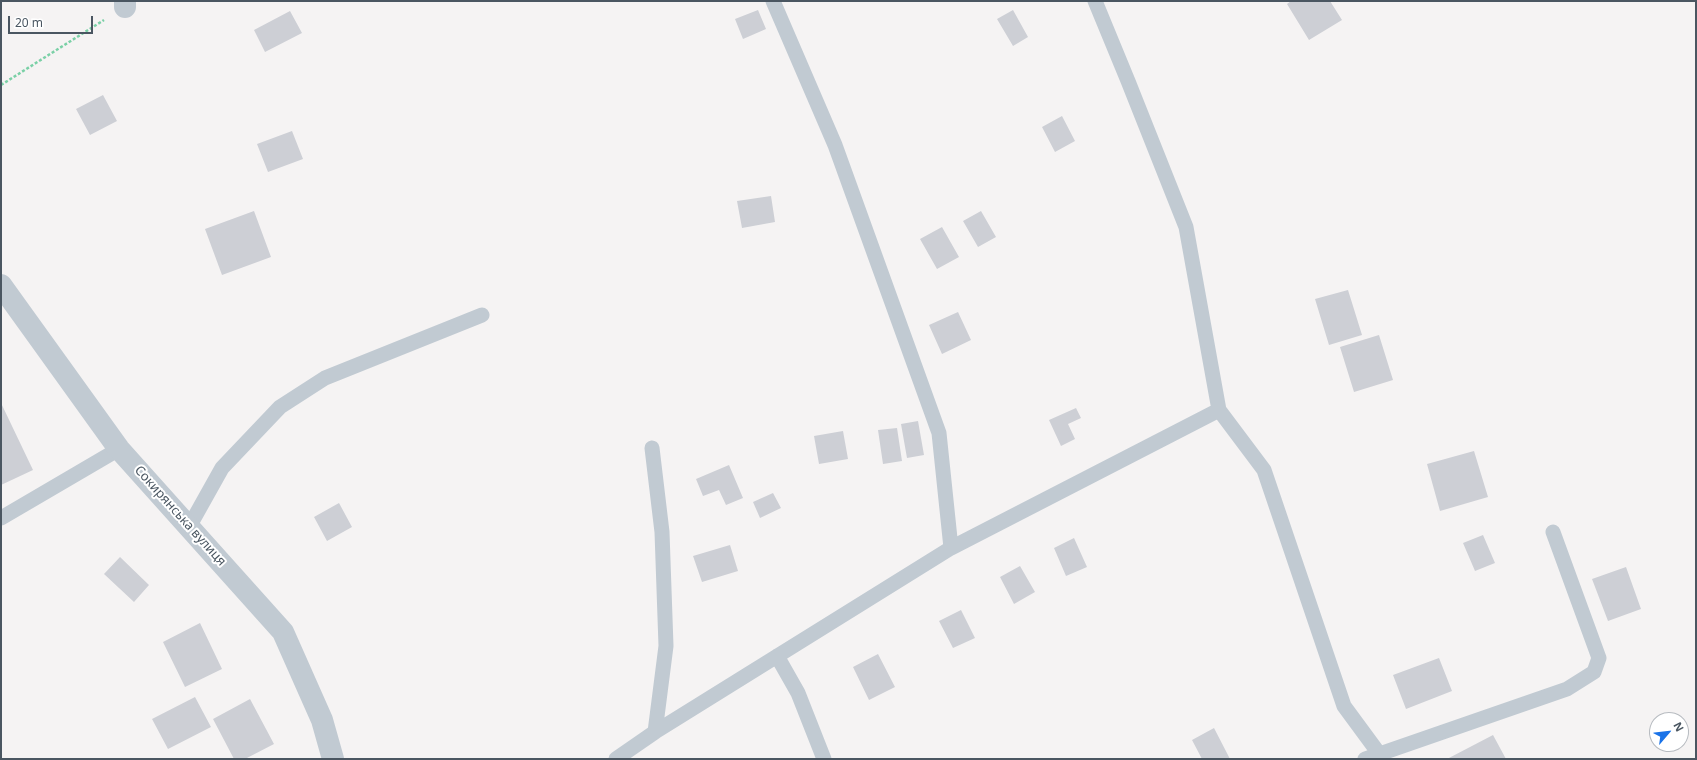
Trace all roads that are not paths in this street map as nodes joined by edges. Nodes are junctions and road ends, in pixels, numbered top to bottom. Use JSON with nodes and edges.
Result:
{"nodes":[{"id":1,"x":773,"y":1,"type":"edge"},
{"id":2,"x":1095,"y":1,"type":"edge"},
{"id":3,"x":1,"y":285,"type":"edge"},
{"id":4,"x":482,"y":315,"type":"dead end"},
{"id":5,"x":1219,"y":410,"type":"junction"},
{"id":6,"x":652,"y":448,"type":"dead end"},
{"id":7,"x":119,"y":449,"type":"junction"},
{"id":8,"x":1,"y":518,"type":"edge"},
{"id":9,"x":189,"y":527,"type":"junction"},
{"id":10,"x":1553,"y":532,"type":"dead end"},
{"id":11,"x":951,"y":548,"type":"junction"},
{"id":12,"x":777,"y":656,"type":"junction"},
{"id":13,"x":655,"y":732,"type":"junction"},
{"id":14,"x":1376,"y":757,"type":"edge"},
{"id":15,"x":333,"y":759,"type":"edge"},
{"id":16,"x":616,"y":759,"type":"edge"},
{"id":17,"x":824,"y":759,"type":"edge"}],
"edges":[{"from":1,"to":11,"type":"lane"},
{"from":2,"to":5,"type":"lane"},
{"from":3,"to":7,"type":"street","name":"Сокирянська вулиця"},
{"from":4,"to":9,"type":"lane"},
{"from":5,"to":11,"type":"lane"},
{"from":5,"to":14,"type":"lane"},
{"from":6,"to":13,"type":"lane"},
{"from":7,"to":8,"type":"lane"},
{"from":7,"to":9,"type":"street","name":"Сокирянська вулиця"},
{"from":9,"to":15,"type":"street","name":"Сокирянська вулиця"},
{"from":10,"to":14,"type":"lane"},
{"from":11,"to":12,"type":"lane"},
{"from":12,"to":13,"type":"lane"},
{"from":12,"to":17,"type":"lane"},
{"from":13,"to":16,"type":"lane"}]}
